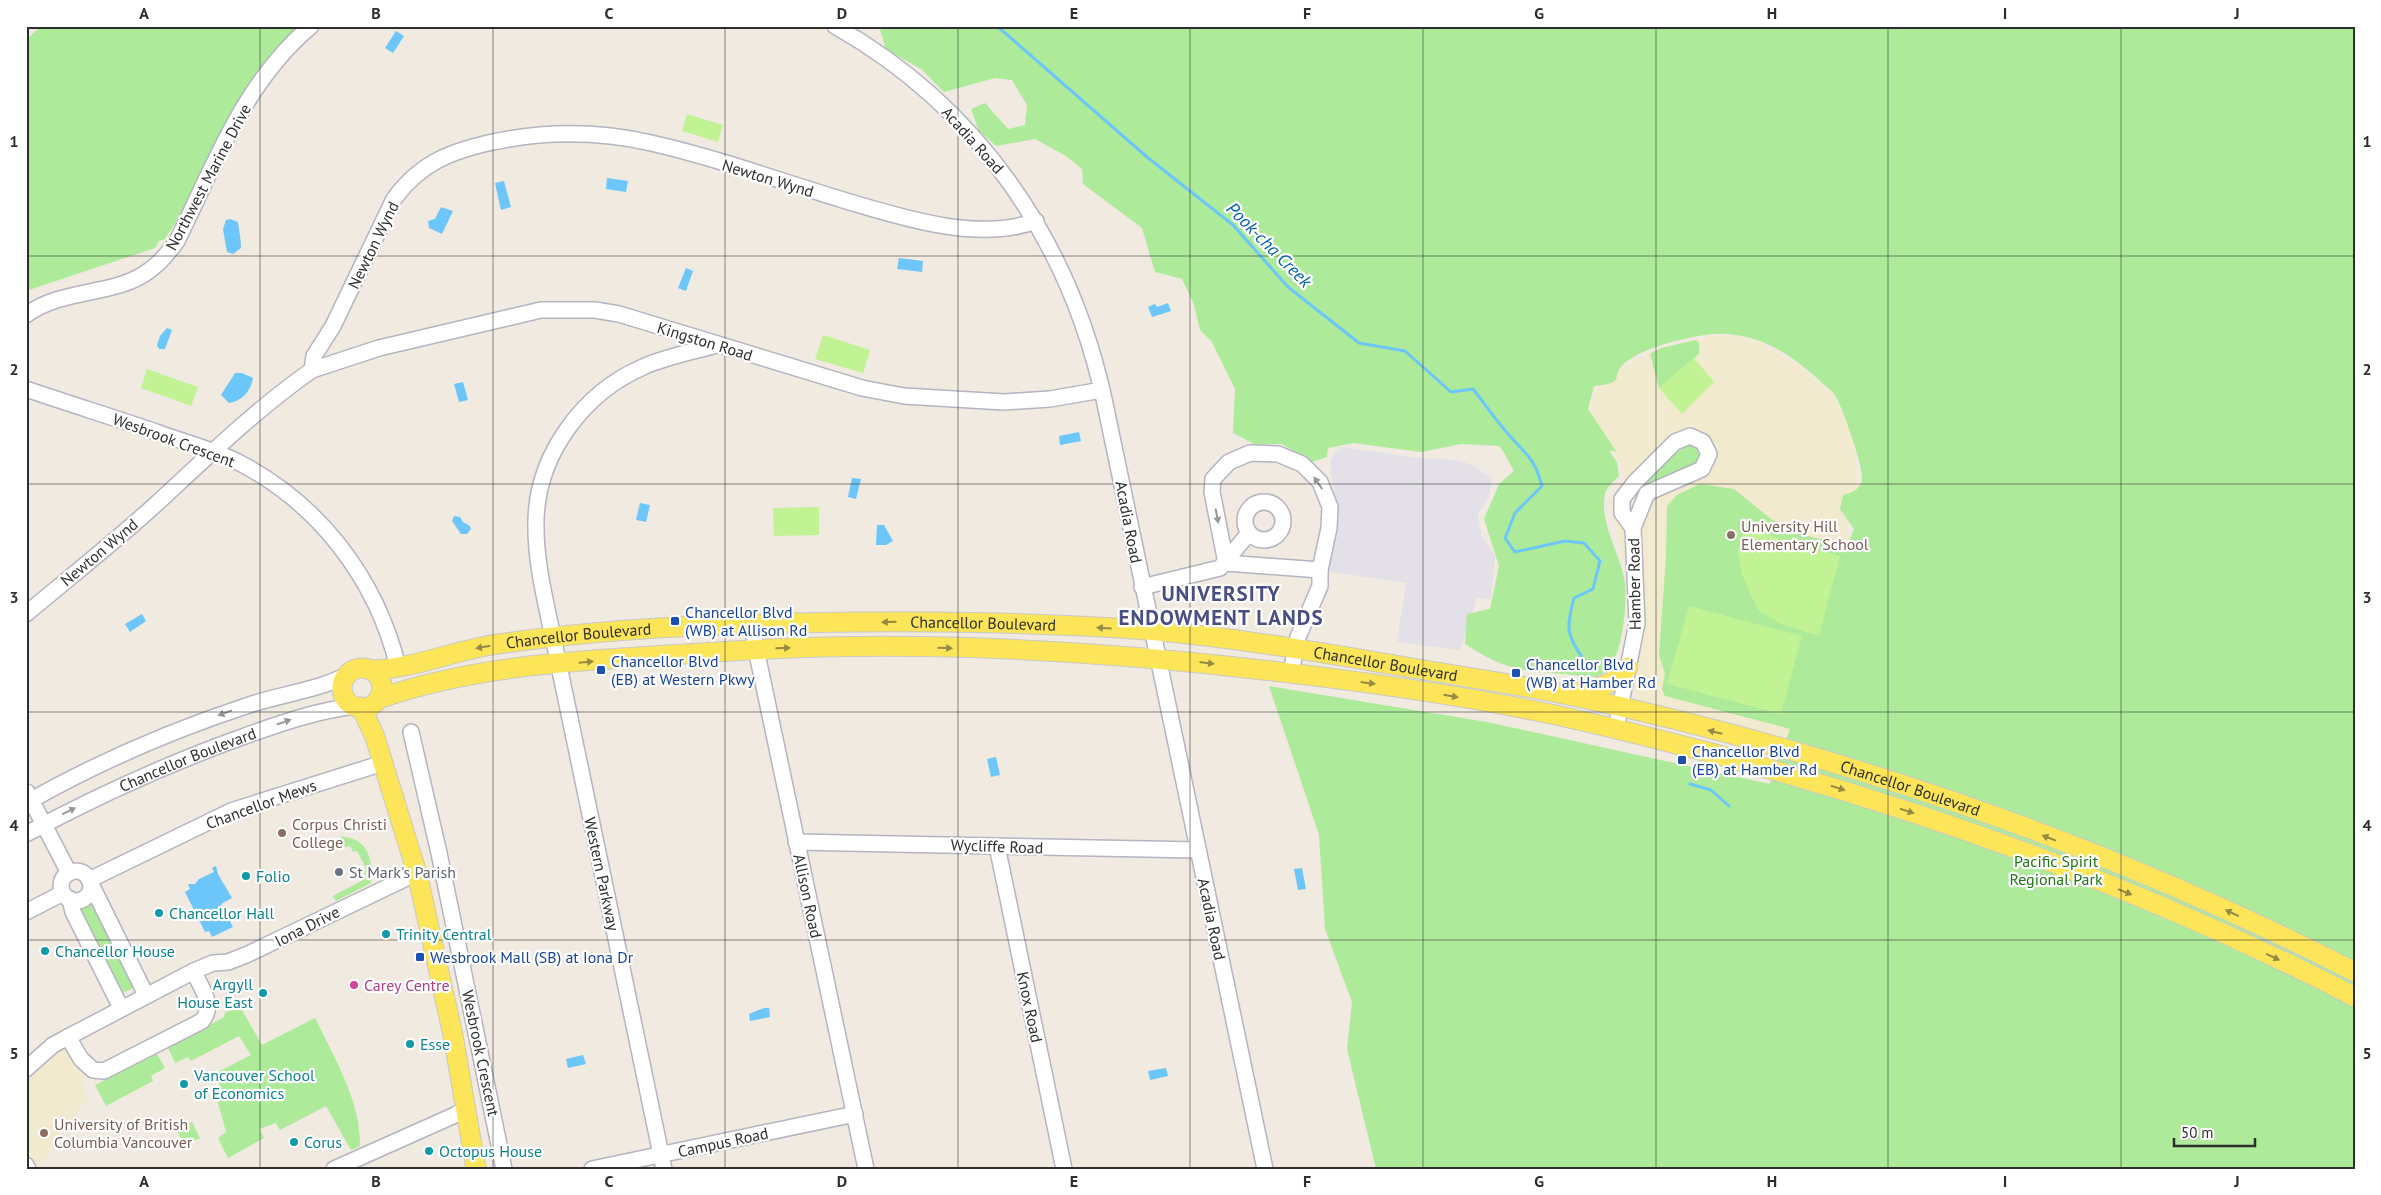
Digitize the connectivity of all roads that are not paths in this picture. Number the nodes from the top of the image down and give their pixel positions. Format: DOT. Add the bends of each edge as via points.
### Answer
graph roads {
  1 [pos="311,26"];
  2 [pos="834,26"];
  3 [pos="1036,221"];
  4 [pos="26,315"];
  5 [pos="716,345"];
  6 [pos="312,370"];
  7 [pos="26,389"];
  8 [pos="1102,390"];
  9 [pos="214,452"];
  10 [pos="1635,482"];
  11 [pos="1647,493"];
  12 [pos="1633,528"];
  13 [pos="1249,533"];
  14 [pos="1226,563"];
  15 [pos="1320,570"];
  16 [pos="1142,587"];
  17 [pos="26,614"];
  18 [pos="752,624"];
  19 [pos="1152,631"];
  20 [pos="552,637"];
  21 [pos="1258,644"];
  22 [pos="756,649"];
  23 [pos="1296,649"];
  24 [pos="1158,658"];
  25 [pos="558,665"];
  26 [pos="398,667"];
  27 [pos="1628,667"];
  28 [pos="371,670"];
  29 [pos="1291,673"];
  30 [pos="347,675"];
  31 [pos="1569,695"];
  32 [pos="366,704"];
  33 [pos="1620,707"];
  34 [pos="1616,728"];
  35 [pos="411,732"];
  36 [pos="383,763"];
  37 [pos="28,798"];
  38 [pos="44,824"];
  39 [pos="26,834"];
  40 [pos="796,842"];
  41 [pos="997,846"];
  42 [pos="1198,850"];
  43 [pos="69,873"];
  44 [pos="417,873"];
  45 [pos="90,882"];
  46 [pos="66,896"];
  47 [pos="26,912"];
  48 [pos="194,971"];
  49 [pos="2355,972"];
  50 [pos="146,995"];
  51 [pos="2355,997"];
  52 [pos="121,1008"];
  53 [pos="68,1036"];
  54 [pos="26,1068"];
  55 [pos="466,1108"];
  56 [pos="854,1114"];
  57 [pos="663,1162"];
  58 [pos="26,1165"];
  59 [pos="28,1169"];
  60 [pos="334,1169"];
  61 [pos="476,1169"];
  62 [pos="504,1169"];
  63 [pos="592,1169"];
  64 [pos="866,1169"];
  65 [pos="1064,1169"];
  66 [pos="1264,1169"];
  1 -- 4 [label="street, Northwest Marine Drive" via="253,92 165,257 136,278 53,300"];
  2 -- 3 [label="street, Acadia Road" via="905,72 954,116 1001,170"];
  3 -- 6 [label="street, Newton Wynd" via="1021,227 966,228 908,219 666,147 604,135 556,134 505,140 452,152 403,187 387,211 333,326 314,356"];
  3 -- 8 [label="street, Acadia Road" via="1080,311"];
  5 -- 6 [label="street, Kingston Road" via="619,314 557,309 522,314 380,348"];
  5 -- 8 [label="street, Kingston Road" via="862,388 904,396 1004,402 1050,399"];
  5 -- 20 [label="street, Western Parkway" via="643,366 614,383 588,404 556,446 539,493 536,521 538,562"];
  6 -- 9 [label="street, Newton Wynd"];
  7 -- 9 [label="street, Wesbrook Crescent"];
  8 -- 16 [label="street, Acadia Road"];
  9 -- 17 [label="street, Newton Wynd"];
  9 -- 26 [label="street, Wesbrook Crescent" via="236,461 279,488 334,538 359,571 376,602"];
  10 -- 11 [label="street"];
  10 -- 11 [label="street, Hamber Road" via="1675,442 1690,436 1703,442 1709,454 1702,469"];
  10 -- 12 [label="street, Hamber Road" via="1622,499 1622,513"];
  11 -- 12 [label="street, Hamber Road"];
  12 -- 27 [label="street, Hamber Road" via="1637,624"];
  13 -- 14 [label="street"];
  14 -- 15 [label="street"];
  15 -- 14 [label="street, one-way" via="1330,528 1330,507 1320,482 1302,464 1278,454 1250,453 1229,462 1214,479 1212,492"];
  14 -- 16 [label="street" via="1220,568"];
  15 -- 23 [label="street" via="1320,586"];
  16 -- 19 [label="street, Acadia Road"];
  19 -- 18 [label="main road, Chancellor Boulevard, one-way" via="964,622"];
  18 -- 20 [label="main road, Chancellor Boulevard"];
  18 -- 22 [label="street, Allison Road"];
  19 -- 21 [label="main road, Chancellor Boulevard"];
  19 -- 24 [label="street, Acadia Road"];
  20 -- 25 [label="street, Western Parkway"];
  20 -- 26 [label="main road, Chancellor Boulevard, one-way" via="454,652"];
  21 -- 23 [label="main road, Chancellor Boulevard"];
  21 -- 24 [label="main road" via="1175,646"];
  22 -- 24 [label="main road, Chancellor Boulevard, one-way" via="892,646"];
  25 -- 22 [label="main road, Chancellor Boulevard, one-way"];
  22 -- 40 [label="street, Allison Road"];
  23 -- 29 [label="street"];
  23 -- 31 [label="main road, Chancellor Boulevard"];
  24 -- 29 [label="main road, Chancellor Boulevard, one-way"];
  24 -- 42 [label="street, Acadia Road"];
  25 -- 32 [label="main road, Chancellor Boulevard" via="463,677 421,686"];
  25 -- 57 [label="street, Western Parkway"];
  26 -- 28 [label="main road, Chancellor Boulevard"];
  27 -- 31 [label="main road" via="1610,684"];
  27 -- 33 [label="street, Hamber Road"];
  28 -- 30 [label="main road" via="357,668"];
  28 -- 32 [label="main road" via="380,680 381,693"];
  29 -- 34 [label="main road, Chancellor Boulevard, one-way" via="1403,688"];
  30 -- 32 [label="main road" via="343,692 349,703"];
  30 -- 37 [label="street, Chancellor Boulevard, one-way" via="329,684 250,704 192,726"];
  31 -- 33 [label="main road, Chancellor Boulevard"];
  32 -- 36 [label="main road"];
  38 -- 32 [label="street, Chancellor Boulevard, one-way" via="133,779 204,750 306,715"];
  33 -- 34 [label="street, Hamber Road"];
  49 -- 33 [label="main road, Chancellor Boulevard, one-way" via="2227,910 2021,826 1864,773"];
  34 -- 51 [label="main road, Chancellor Boulevard, one-way" via="1815,781 2008,845 2203,925"];
  35 -- 62 [label="street, Wesbrook Crescent"];
  36 -- 44 [label="main road"];
  36 -- 45 [label="street, Chancellor Mews" via="232,811"];
  37 -- 38 [label="street"];
  38 -- 39 [label="street, Chancellor Boulevard"];
  38 -- 43 [label="street"];
  40 -- 41 [label="street, Wycliffe Road"];
  40 -- 56 [label="street, Allison Road"];
  41 -- 42 [label="street, Wycliffe Road"];
  41 -- 65 [label="street, Knox Road"];
  42 -- 66 [label="street, Acadia Road"];
  43 -- 45 [label="street" via="78,871"];
  43 -- 46 [label="street" via="62,879"];
  44 -- 48 [label="street, Iona Drive" via="246,956"];
  44 -- 55 [label="main road"];
  45 -- 46 [label="street" via="86,896 78,900"];
  45 -- 50 [label="street"];
  46 -- 47 [label="street"];
  46 -- 52 [label="street"];
  48 -- 50 [label="street, Iona Drive"];
  48 -- 53 [label="street" via="208,1010 202,1021 190,1028 104,1071 93,1070 86,1065"];
  50 -- 52 [label="street, Iona Drive"];
  52 -- 53 [label="street, Iona Drive"];
  53 -- 54 [label="street, Iona Drive"];
  55 -- 60 [label="street"];
  55 -- 61 [label="main road"];
  56 -- 57 [label="street, Campus Road"];
  56 -- 64 [label="street, Allison Road"];
  57 -- 63 [label="street, Campus Road"];
  58 -- 59 [label="street"];
}
